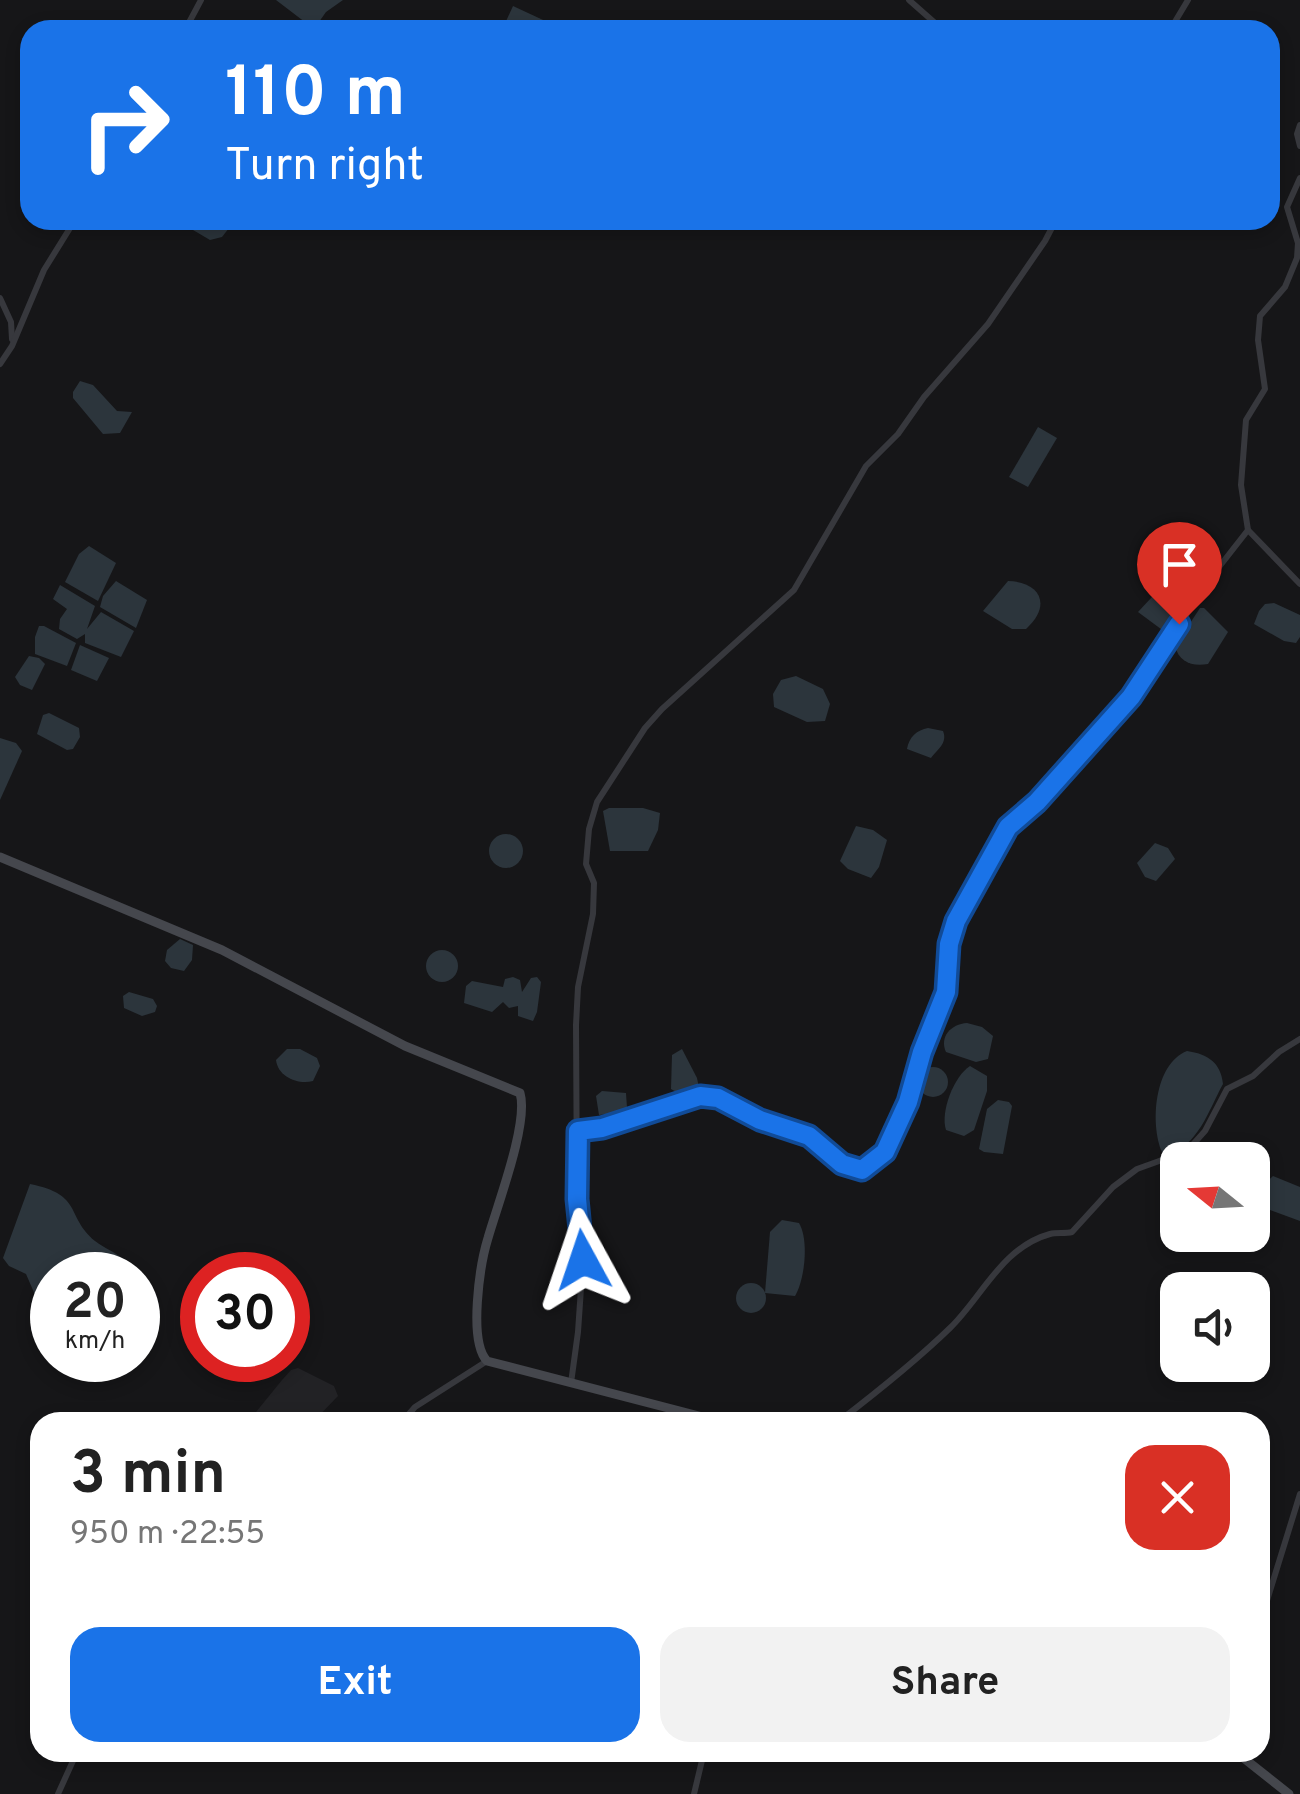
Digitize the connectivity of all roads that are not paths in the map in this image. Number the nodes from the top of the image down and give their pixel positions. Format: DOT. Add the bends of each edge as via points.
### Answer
graph roads {
  1 [pos="909,0"];
  2 [pos="932,20"];
  3 [pos="1300,125"];
  4 [pos="1300,146"];
  5 [pos="1300,178"];
  6 [pos="68,230"];
  7 [pos="1051,230"];
  8 [pos="0,298"];
  9 [pos="12,346"];
  10 [pos="0,364"];
  11 [pos="1248,530"];
  12 [pos="1300,584"];
  13 [pos="0,857"];
  14 [pos="1300,1039"];
  15 [pos="578,1131"];
  16 [pos="486,1360"];
  17 [pos="570,1382"];
  18 [pos="410,1412"];
  19 [pos="684,1412"];
  20 [pos="850,1412"];
  21 [pos="1300,1494"];
  22 [pos="1270,1591"];
  23 [pos="72,1762"];
  24 [pos="702,1762"];
  25 [pos="1249,1762"];
  26 [pos="58,1794"];
  27 [pos="694,1794"];
  28 [pos="1289,1794"];
  1 -- 2 [label="street"];
  3 -- 4 [label="street"];
  5 -- 11 [label="street" via="1287,207 1297,258 1260,316 1265,389 1246,420 1241,485"];
  6 -- 9 [label="street"];
  7 -- 15 [label="street" via="988,324 866,466 794,590 672,699 596,802 586,864 594,883 593,914 578,988"];
  8 -- 9 [label="street" via="12,322"];
  9 -- 10 [label="street"];
  11 -- 12 [label="street"];
  11 -- 15 [label="street" via="1131,697 1008,827 956,921 946,992 908,1102 873,1164 862,1170 842,1164 809,1136 718,1098 689,1098"];
  13 -- 16 [label="street" via="222,950 405,1046 520,1093 514,1146 487,1239 475,1332"];
  14 -- 20 [label="street" via="1227,1089 1187,1151 1136,1169 1072,1232 1050,1234 1011,1258 950,1328"];
  15 -- 17 [label="street" via="583,1260"];
  16 -- 17 [label="street"];
  16 -- 18 [label="street"];
  17 -- 19 [label="street"];
  21 -- 22 [label="street"];
  23 -- 26 [label="street"];
  24 -- 27 [label="street"];
  25 -- 28 [label="street"];
}
